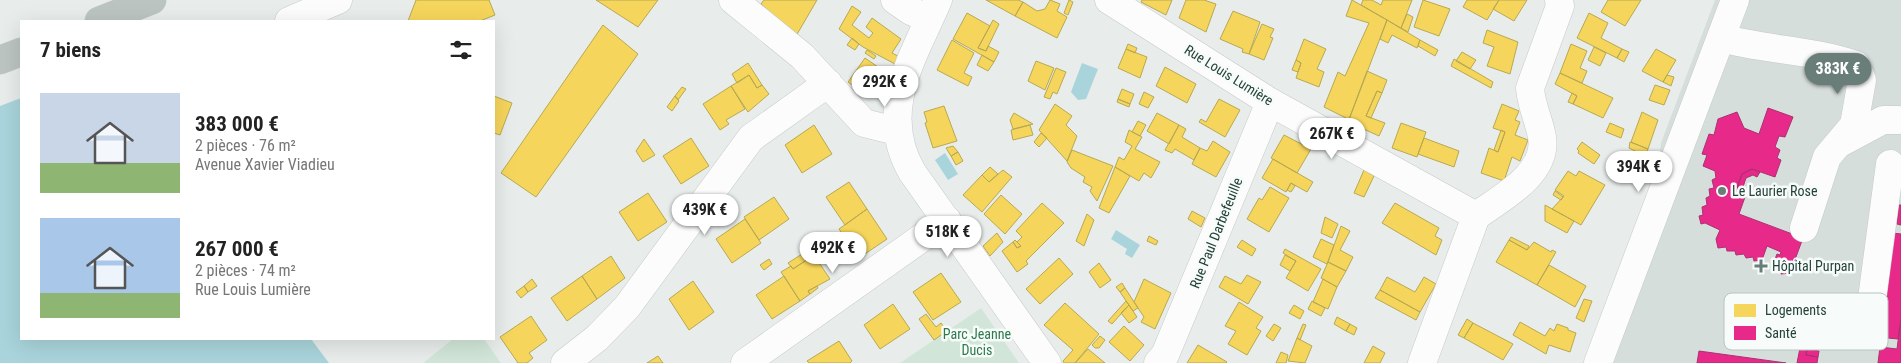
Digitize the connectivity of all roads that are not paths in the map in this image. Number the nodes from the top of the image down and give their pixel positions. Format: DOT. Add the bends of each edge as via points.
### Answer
graph roads {
  1 [pos="152,0"];
  2 [pos="338,0"];
  3 [pos="733,0"];
  4 [pos="895,0"];
  5 [pos="1109,0"];
  6 [pos="1559,0"];
  7 [pos="1735,0"];
  8 [pos="934,10"];
  9 [pos="101,20"];
  10 [pos="291,20"];
  11 [pos="1721,38"];
  12 [pos="20,52"];
  13 [pos="0,60"];
  14 [pos="828,83"];
  15 [pos="1270,102"];
  16 [pos="1898,120"];
  17 [pos="896,131"];
  18 [pos="1840,143"];
  19 [pos="1890,164"];
  20 [pos="1476,216"];
  21 [pos="947,220"];
  22 [pos="1804,228"];
  23 [pos="1873,293"];
  24 [pos="564,363"];
  25 [pos="745,363"];
  26 [pos="1047,363"];
  27 [pos="1158,363"];
  28 [pos="1422,363"];
  29 [pos="1598,363"];
  1 -- 9 [label="highway"];
  2 -- 10 [label="street"];
  3 -- 14 [label="street" via="802,56"];
  4 -- 8 [label="street" via="911,11"];
  5 -- 15 [label="street, Rue Louis Lumière"];
  6 -- 20 [label="street" via="1560,6 1530,88 1542,138 1541,150 1530,177"];
  7 -- 11 [label="street"];
  8 -- 17 [label="street" via="897,102"];
  11 -- 18 [label="street" via="1834,58 1856,65 1862,80 1854,125"];
  11 -- 29 [label="street"];
  12 -- 13 [label="highway"];
  14 -- 17 [label="street" via="864,123"];
  14 -- 24 [label="street" via="751,138 627,307 597,338"];
  15 -- 20 [label="street, Rue Louis Lumière"];
  15 -- 27 [label="street, Rue Paul Darbefeuille" via="1165,356"];
  16 -- 18 [label="street" via="1883,120"];
  17 -- 21 [label="street" via="902,154"];
  18 -- 22 [label="street" via="1827,157"];
  19 -- 23 [label="street"];
  20 -- 28 [label="street"];
  21 -- 25 [label="street"];
  21 -- 26 [label="street"];
}
